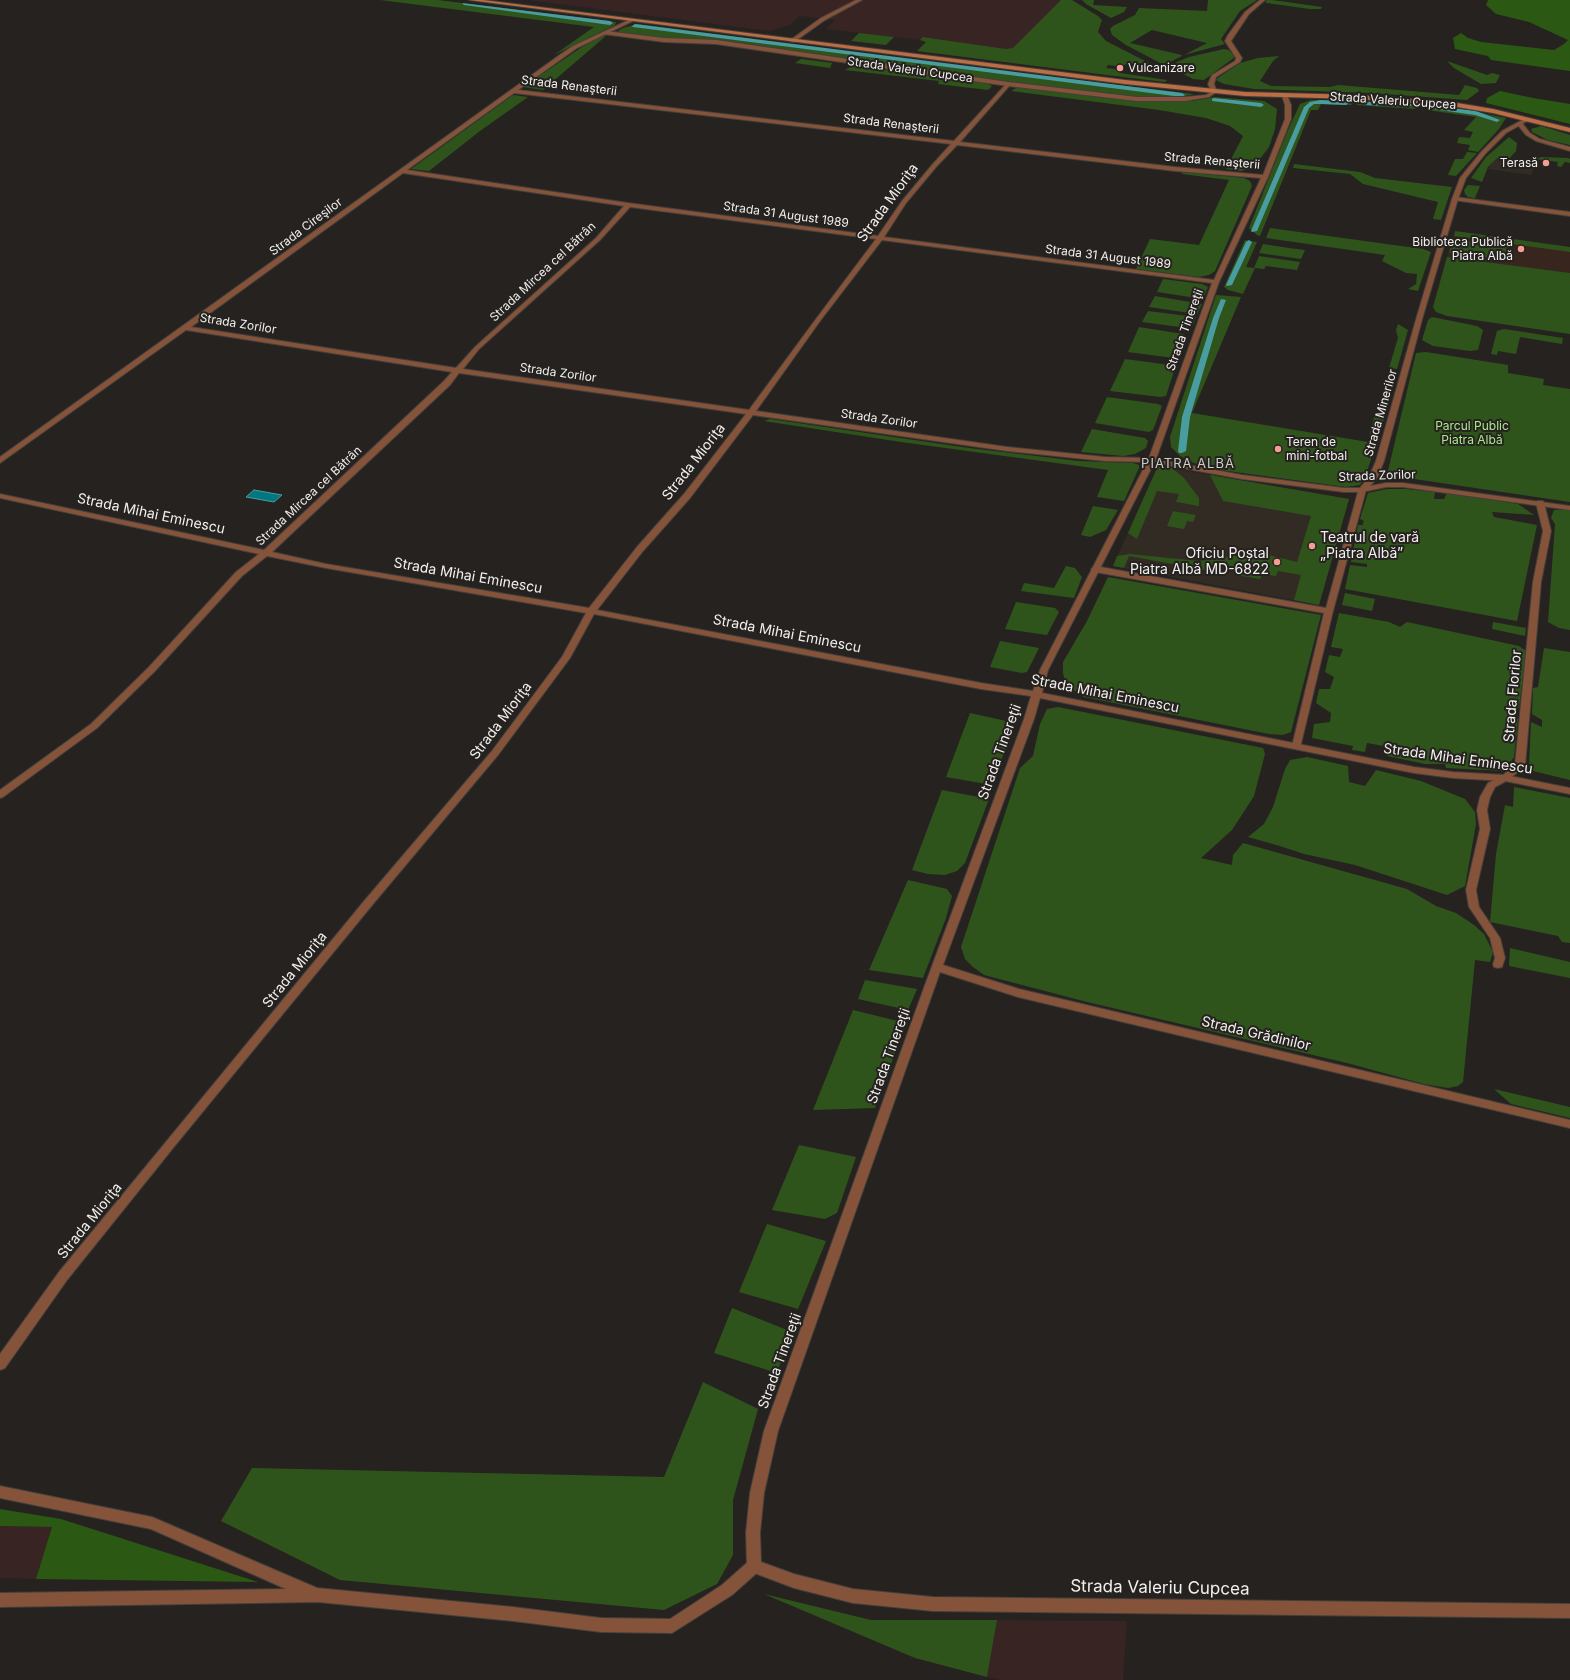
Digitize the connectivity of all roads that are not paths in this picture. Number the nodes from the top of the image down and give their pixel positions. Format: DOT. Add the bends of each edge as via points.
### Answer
graph roads {
  1 [pos="471,0"];
  2 [pos="860,0"];
  3 [pos="1263,0"];
  4 [pos="631,20"];
  5 [pos="605,33"];
  6 [pos="792,41"];
  7 [pos="1008,84"];
  8 [pos="513,91"];
  9 [pos="1214,92"];
  10 [pos="1285,96"];
  11 [pos="1528,119"];
  12 [pos="1520,124"];
  13 [pos="1570,130"];
  14 [pos="956,143"];
  15 [pos="1570,149"];
  16 [pos="402,171"];
  17 [pos="1265,177"];
  18 [pos="1455,199"];
  19 [pos="628,205"];
  20 [pos="1570,214"];
  21 [pos="880,238"];
  22 [pos="1216,282"];
  23 [pos="186,328"];
  24 [pos="459,371"];
  25 [pos="751,413"];
  26 [pos="1152,460"];
  27 [pos="0,461"];
  28 [pos="1362,490"];
  29 [pos="0,496"];
  30 [pos="1540,503"];
  31 [pos="1570,508"];
  32 [pos="266,553"];
  33 [pos="1094,569"];
  34 [pos="591,611"];
  35 [pos="1329,611"];
  36 [pos="1035,694"];
  37 [pos="1297,746"];
  38 [pos="1505,778"];
  39 [pos="1570,791"];
  40 [pos="0,795"];
  41 [pos="1498,964"];
  42 [pos="937,967"];
  43 [pos="1570,1124"];
  44 [pos="0,1364"];
  45 [pos="0,1492"];
  46 [pos="754,1566"];
  47 [pos="318,1595"];
  48 [pos="0,1600"];
  49 [pos="1570,1611"];
  1 -- 4 [label="main road, Strada Valeriu Cupcea"];
  2 -- 6 [label="street" via="823,19"];
  3 -- 9 [label="street" via="1247,13 1231,35 1228,41 1239,58 1237,62 1214,76 1211,84"];
  4 -- 5 [label="street, Strada Cireşilor"];
  4 -- 6 [label="main road, Strada Valeriu Cupcea"];
  5 -- 7 [label="street, Strada Valeriu Cupcea" via="664,40 716,42"];
  5 -- 8 [label="street, Strada Cireşilor" via="575,47"];
  6 -- 9 [label="main road, Strada Valeriu Cupcea"];
  7 -- 9 [label="street, Strada Valeriu Cupcea" via="1152,100 1196,98"];
  7 -- 14 [label="street, Strada Mioriţa"];
  8 -- 14 [label="street, Strada Renaşterii"];
  8 -- 16 [label="street, Strada Cireşilor"];
  9 -- 10 [label="main road, Strada Valeriu Cupcea"];
  10 -- 11 [label="main road, Strada Valeriu Cupcea" via="1358,97 1425,102"];
  10 -- 17 [label="street, Strada Tinereţii" via="1288,119"];
  11 -- 12 [label="street, Strada Minerilor"];
  11 -- 13 [label="main road, Strada Valeriu Cupcea"];
  12 -- 15 [label="street" via="1528,134 1538,140"];
  12 -- 18 [label="street, Strada Minerilor" via="1504,132 1484,152 1463,178"];
  14 -- 17 [label="street, Strada Renaşterii"];
  14 -- 21 [label="street, Strada Mioriţa" via="909,196"];
  16 -- 19 [label="street, Strada 31 August 1989"];
  16 -- 23 [label="street, Strada Cireşilor"];
  17 -- 22 [label="street, Strada Tinereţii"];
  18 -- 20 [label="street"];
  18 -- 28 [label="street, Strada Minerilor" via="1380,461 1373,478"];
  19 -- 21 [label="street, Strada 31 August 1989"];
  19 -- 24 [label="street, Strada Mircea cel Bătrân" via="598,239 478,348"];
  21 -- 22 [label="street, Strada 31 August 1989"];
  21 -- 25 [label="street, Strada Mioriţa"];
  22 -- 26 [label="street, Strada Tinereţii"];
  23 -- 24 [label="street, Strada Zorilor"];
  23 -- 27 [label="street, Strada Cireşilor"];
  24 -- 25 [label="street, Strada Zorilor"];
  24 -- 32 [label="street, Strada Mircea cel Bătrân"];
  25 -- 26 [label="street, Strada Zorilor" via="1007,449 1105,459"];
  25 -- 34 [label="street, Strada Mioriţa" via="687,496 640,549"];
  26 -- 28 [label="street, Strada Zorilor" via="1256,479"];
  26 -- 33 [label="street, Strada Tinereţii"];
  28 -- 30 [label="street, Strada Zorilor" via="1386,485 1404,485"];
  28 -- 35 [label="street, Strada Minerilor"];
  29 -- 32 [label="street, Strada Mihai Eminescu"];
  30 -- 31 [label="street, Strada Zorilor"];
  30 -- 38 [label="street, Strada Florilor" via="1547,531 1537,582 1520,766"];
  32 -- 34 [label="street, Strada Mihai Eminescu" via="326,566"];
  32 -- 40 [label="street, Strada Mircea cel Bătrân" via="239,574 152,669 94,726"];
  33 -- 35 [label="street"];
  33 -- 36 [label="street, Strada Tinereţii" via="1044,670"];
  34 -- 36 [label="street, Strada Mihai Eminescu" via="981,686"];
  34 -- 44 [label="street, Strada Mioriţa" via="566,658 495,753 159,1157 63,1276"];
  35 -- 37 [label="street, Strada Minerilor"];
  36 -- 37 [label="street, Strada Mihai Eminescu"];
  36 -- 42 [label="street, Strada Tinereţii" via="1029,719"];
  37 -- 38 [label="street, Strada Mihai Eminescu" via="1414,770"];
  38 -- 39 [label="street, Strada Mihai Eminescu"];
  38 -- 41 [label="street, Strada Florilor" via="1491,785 1485,797 1482,810 1485,829 1471,890 1474,907 1495,938 1500,958"];
  42 -- 43 [label="street, Strada Grădinilor" via="1018,993"];
  42 -- 46 [label="street, Strada Tinereţii" via="771,1431 757,1493 753,1533"];
  45 -- 47 [label="street" via="152,1523"];
  46 -- 47 [label="street" via="727,1590 672,1626 601,1625"];
  46 -- 49 [label="street, Strada Valeriu Cupcea" via="794,1581 853,1596 933,1604"];
  47 -- 48 [label="street"];
}
